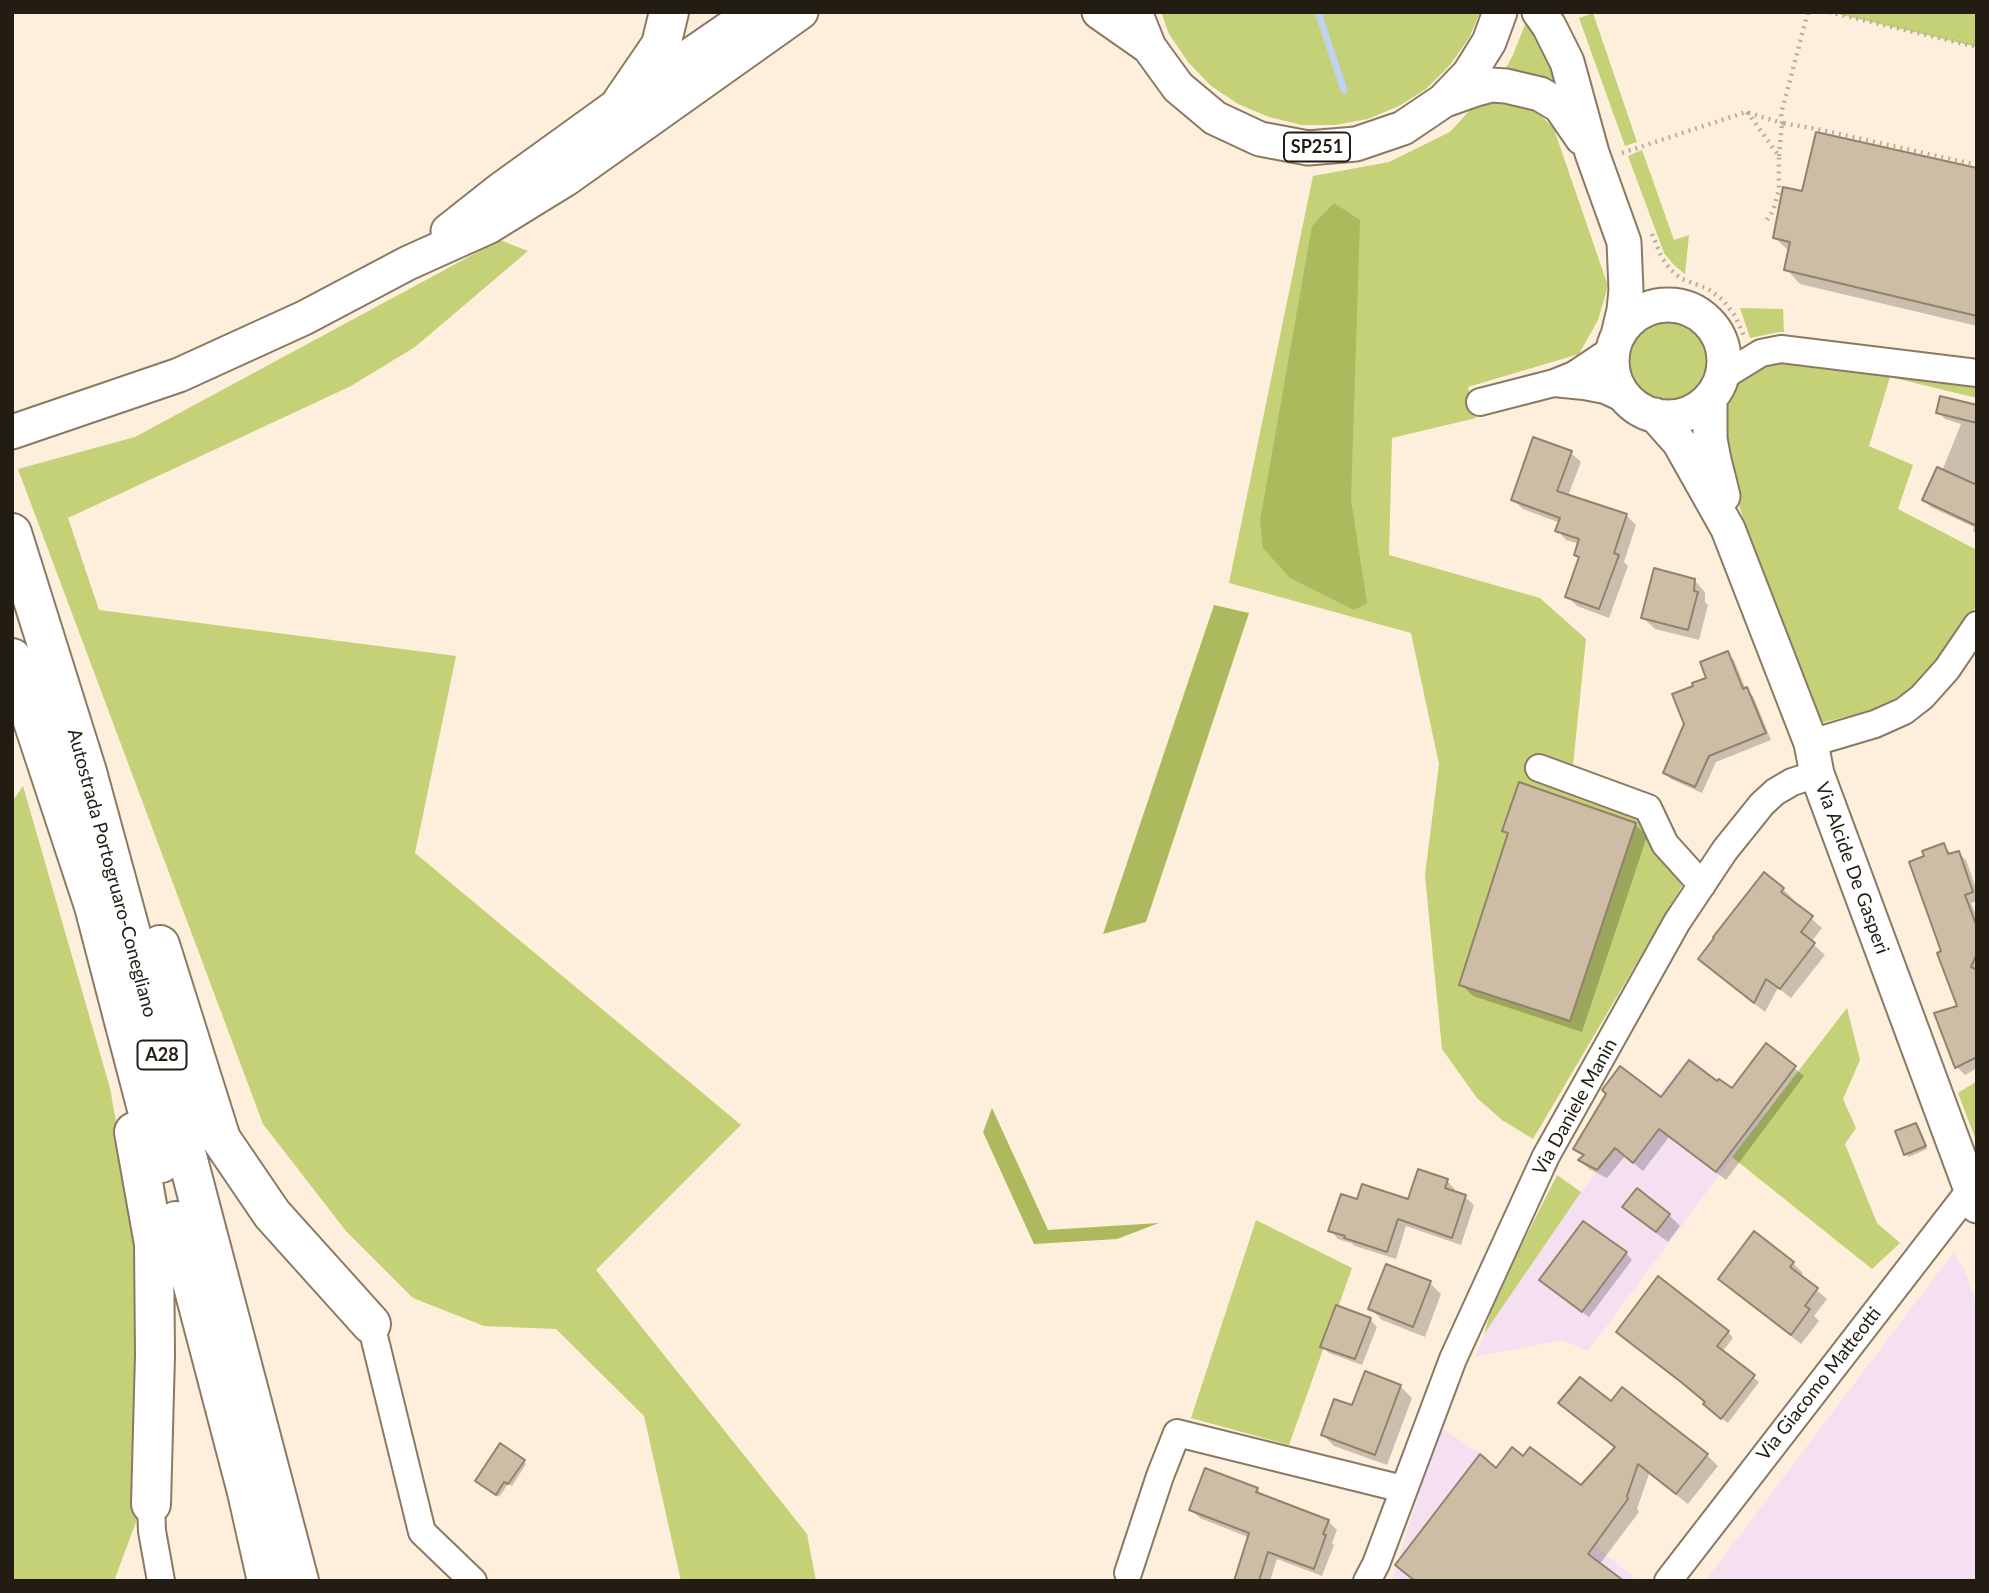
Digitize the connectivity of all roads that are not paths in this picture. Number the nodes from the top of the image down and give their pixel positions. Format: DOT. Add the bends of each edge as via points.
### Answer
graph roads {
  1 [pos="668,12"];
  2 [pos="753,12"];
  3 [pos="801,12"];
  4 [pos="1099,12"];
  5 [pos="1135,12"];
  6 [pos="1500,12"];
  7 [pos="1539,12"];
  8 [pos="1149,47"];
  9 [pos="1443,101"];
  10 [pos="622,103"];
  11 [pos="1610,149"];
  12 [pos="1636,233"];
  13 [pos="408,263"];
  14 [pos="1674,305"];
  15 [pos="1615,342"];
  16 [pos="1977,373"];
  17 [pos="1554,383"];
  18 [pos="1716,388"];
  19 [pos="1480,402"];
  20 [pos="1642,408"];
  21 [pos="12,432"];
  22 [pos="1728,529"];
  23 [pos="12,533"];
  24 [pos="1977,625"];
  25 [pos="12,658"];
  26 [pos="1814,758"];
  27 [pos="1539,768"];
  28 [pos="86,772"];
  29 [pos="1702,885"];
  30 [pos="94,906"];
  31 [pos="1974,1197"];
  32 [pos="371,1324"];
  33 [pos="1403,1489"];
  34 [pos="151,1504"];
  35 [pos="1128,1573"];
  36 [pos="161,1581"];
  37 [pos="267,1581"];
  38 [pos="299,1581"];
  39 [pos="473,1581"];
  40 [pos="1367,1581"];
  41 [pos="1668,1581"];
  1 -- 10 [label="highway" via="661,46"];
  2 -- 10 [label="main road"];
  3 -- 13 [label="main road" via="566,179 488,227"];
  4 -- 8 [label="main road"];
  5 -- 8 [label="main road, SP251"];
  6 -- 9 [label="main road, SP251" via="1489,42 1469,74"];
  7 -- 11 [label="main road, SP251"];
  8 -- 9 [label="main road, SP251" via="1178,87 1215,118 1260,139 1308,148 1356,144 1403,128"];
  9 -- 11 [label="main road, SP251" via="1491,85 1540,94"];
  10 -- 13 [label="main road"];
  11 -- 12 [label="main road, SP251"];
  12 -- 14 [label="main road" via="1648,276"];
  12 -- 15 [label="main road"];
  13 -- 21 [label="main road" via="304,318 179,374"];
  14 -- 15 [label="main road" via="1647,308 1635,315"];
  14 -- 18 [label="main road" via="1695,311 1718,334 1724,355"];
  15 -- 17 [label="street" via="1574,375"];
  15 -- 20 [label="main road" via="1614,377 1620,390"];
  16 -- 18 [label="street" via="1781,349 1761,353"];
  17 -- 19 [label="street"];
  17 -- 20 [label="street" via="1605,390"];
  18 -- 20 [label="main road" via="1691,412 1679,416"];
  18 -- 22 [label="main road, Via Alcide De Gasperi" via="1710,439"];
  20 -- 22 [label="main road, Via Alcide De Gasperi" via="1679,442"];
  22 -- 26 [label="main road, Via Alcide De Gasperi"];
  23 -- 28 [label="highway, Autostrada Portogruaro-Conegliano / A28"];
  24 -- 26 [label="street, Via Daniele Manin" via="1922,697"];
  25 -- 30 [label="highway, Autostrada Portogruaro-Conegliano / A28"];
  26 -- 29 [label="street, Via Daniele Manin" via="1762,804"];
  26 -- 31 [label="main road, Via Alcide De Gasperi"];
  27 -- 29 [label="street" via="1648,808 1665,844"];
  28 -- 32 [label="highway" via="149,903 221,1139 272,1214"];
  28 -- 38 [label="highway, Autostrada Portogruaro-Conegliano / A28"];
  29 -- 33 [label="street, Via Daniele Manin" via="1546,1156 1453,1359"];
  30 -- 34 [label="highway" via="107,1013 154,1244"];
  30 -- 37 [label="highway, Autostrada Portogruaro-Conegliano / A28"];
  31 -- 41 [label="street, Via Giacomo Matteotti"];
  32 -- 39 [label="street" via="422,1532"];
  33 -- 35 [label="street" via="1177,1433"];
  33 -- 40 [label="street, Via Daniele Manin"];
  34 -- 36 [label="street"];
}
